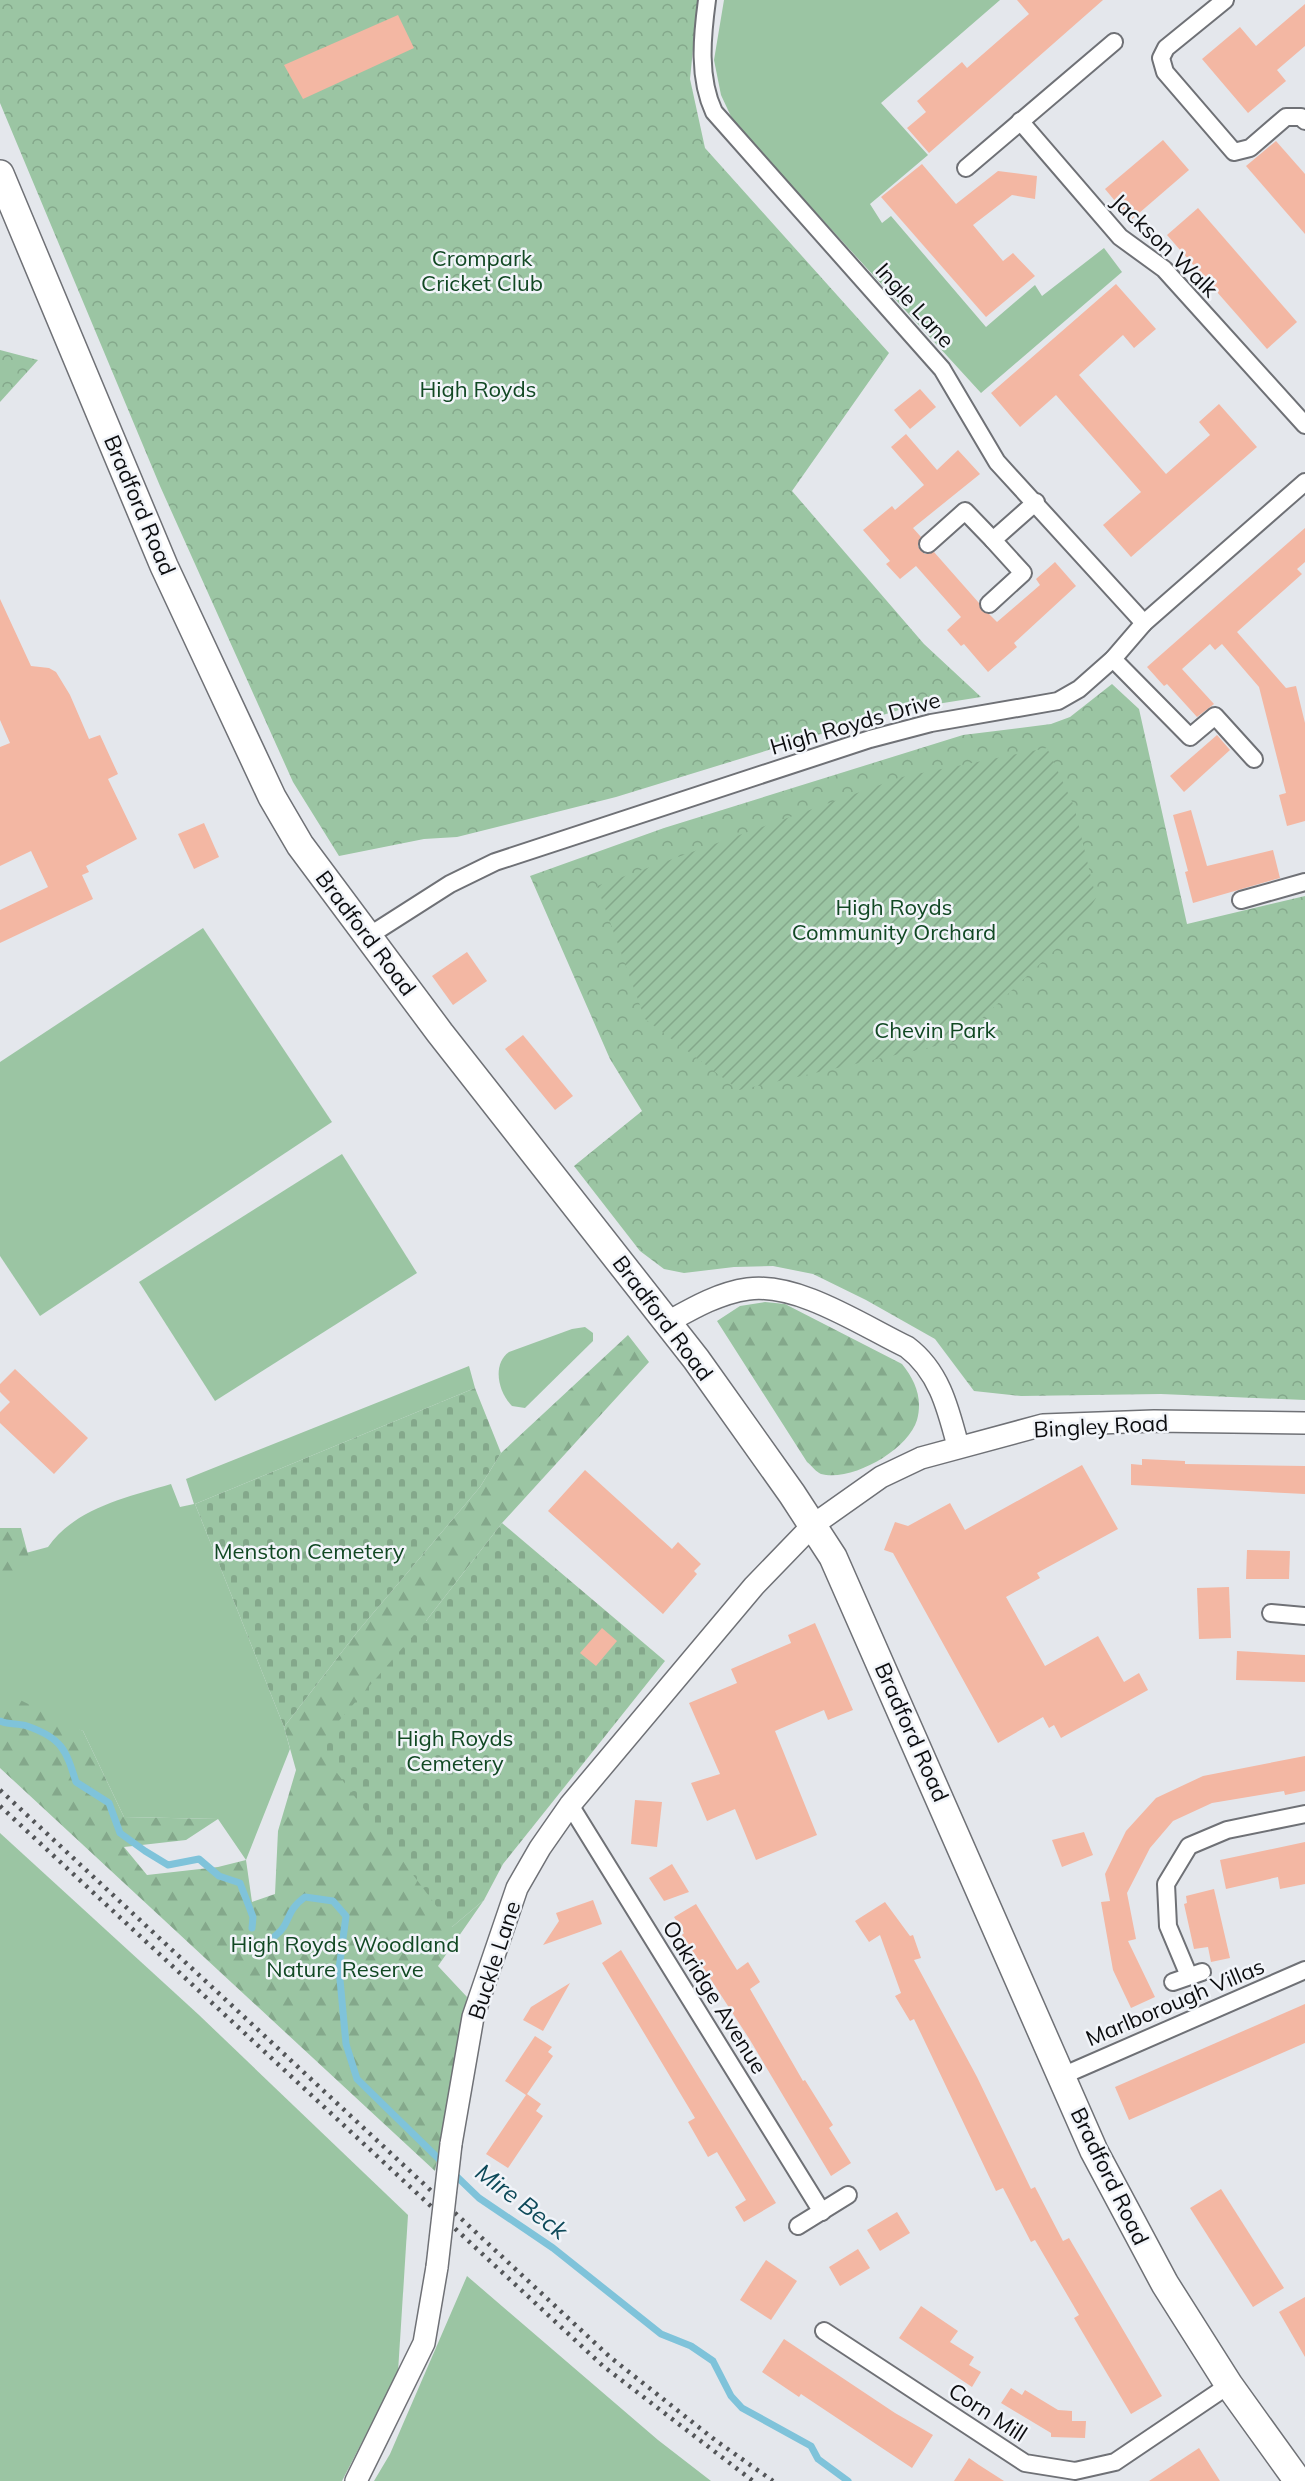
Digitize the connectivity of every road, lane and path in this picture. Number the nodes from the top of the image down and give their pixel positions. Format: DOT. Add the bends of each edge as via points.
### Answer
graph roads {
  1 [pos="707,0"];
  2 [pos="1225,0"];
  3 [pos="1114,42"];
  4 [pos="1020,121"];
  5 [pos="1305,122"];
  6 [pos="966,168"];
  7 [pos="0,174"];
  8 [pos="7,209"];
  9 [pos="1305,426"];
  10 [pos="1305,482"];
  11 [pos="1036,502"];
  12 [pos="993,540"];
  13 [pos="928,544"];
  14 [pos="989,604"];
  15 [pos="1144,623"];
  16 [pos="1113,659"];
  17 [pos="1254,759"];
  18 [pos="1305,882"];
  19 [pos="1241,900"];
  20 [pos="367,937"];
  21 [pos="668,1322"];
  22 [pos="1305,1423"];
  23 [pos="958,1446"];
  24 [pos="813,1525"];
  25 [pos="1271,1613"];
  26 [pos="1305,1616"];
  27 [pos="570,1805"];
  28 [pos="1305,1814"];
  29 [pos="1305,1970"];
  30 [pos="1173,1982"];
  31 [pos="1062,2076"];
  32 [pos="848,2195"];
  33 [pos="822,2212"];
  34 [pos="798,2226"];
  35 [pos="824,2331"];
  36 [pos="1229,2385"];
  37 [pos="356,2481"];
  38 [pos="1298,2481"];
  1 -- 11 [label="street, Ingle Lane" via="703,32 706,94 714,112 942,369 997,462"];
  2 -- 5 [label="street" via="1166,48 1161,58 1165,72 1234,153 1250,148 1286,117 1301,117"];
  3 -- 4 [label="street"];
  4 -- 6 [label="street"];
  4 -- 9 [label="street, Jackson Walk" via="1120,237 1164,269"];
  7 -- 8 [label="main road, Bradford Road"];
  8 -- 20 [label="main road, Bradford Road" via="164,566 272,797 300,845"];
  10 -- 15 [label="street, High Royds Drive"];
  11 -- 12 [label="street"];
  11 -- 15 [label="street, Ingle Lane"];
  12 -- 13 [label="street" via="964,511"];
  12 -- 14 [label="street" via="1023,573"];
  15 -- 16 [label="street, High Royds Drive"];
  16 -- 17 [label="street" via="1190,737 1215,716"];
  16 -- 20 [label="street, High Royds Drive" via="1079,689 1058,701 931,723 870,739 495,862 450,884"];
  18 -- 19 [label="street"];
  20 -- 21 [label="main road, Bradford Road"];
  21 -- 23 [label="street" via="707,1301 749,1289 801,1295 907,1347 922,1359 942,1394"];
  21 -- 24 [label="main road, Bradford Road"];
  22 -- 23 [label="street, Bingley Road" via="1072,1423 1043,1425"];
  23 -- 24 [label="street, Bingley Road" via="881,1476"];
  24 -- 27 [label="street, Buckle Lane" via="754,1586"];
  24 -- 31 [label="main road, Bradford Road" via="843,1575"];
  25 -- 26 [label="street"];
  27 -- 33 [label="street, Oakridge Avenue"];
  27 -- 37 [label="street, Buckle Lane, bridge" via="517,1888 473,2017 424,2343"];
  28 -- 30 [label="street" via="1227,1830 1189,1846 1166,1884 1168,1926 1196,1974"];
  29 -- 31 [label="street, Marlborough Villas"];
  31 -- 36 [label="main road, Bradford Road" via="1094,2151 1164,2284"];
  32 -- 33 [label="street"];
  33 -- 34 [label="street"];
  35 -- 36 [label="street, Corn Mill" via="1025,2463 1075,2471 1115,2462"];
  36 -- 38 [label="main road, Bradford Road"];
}
